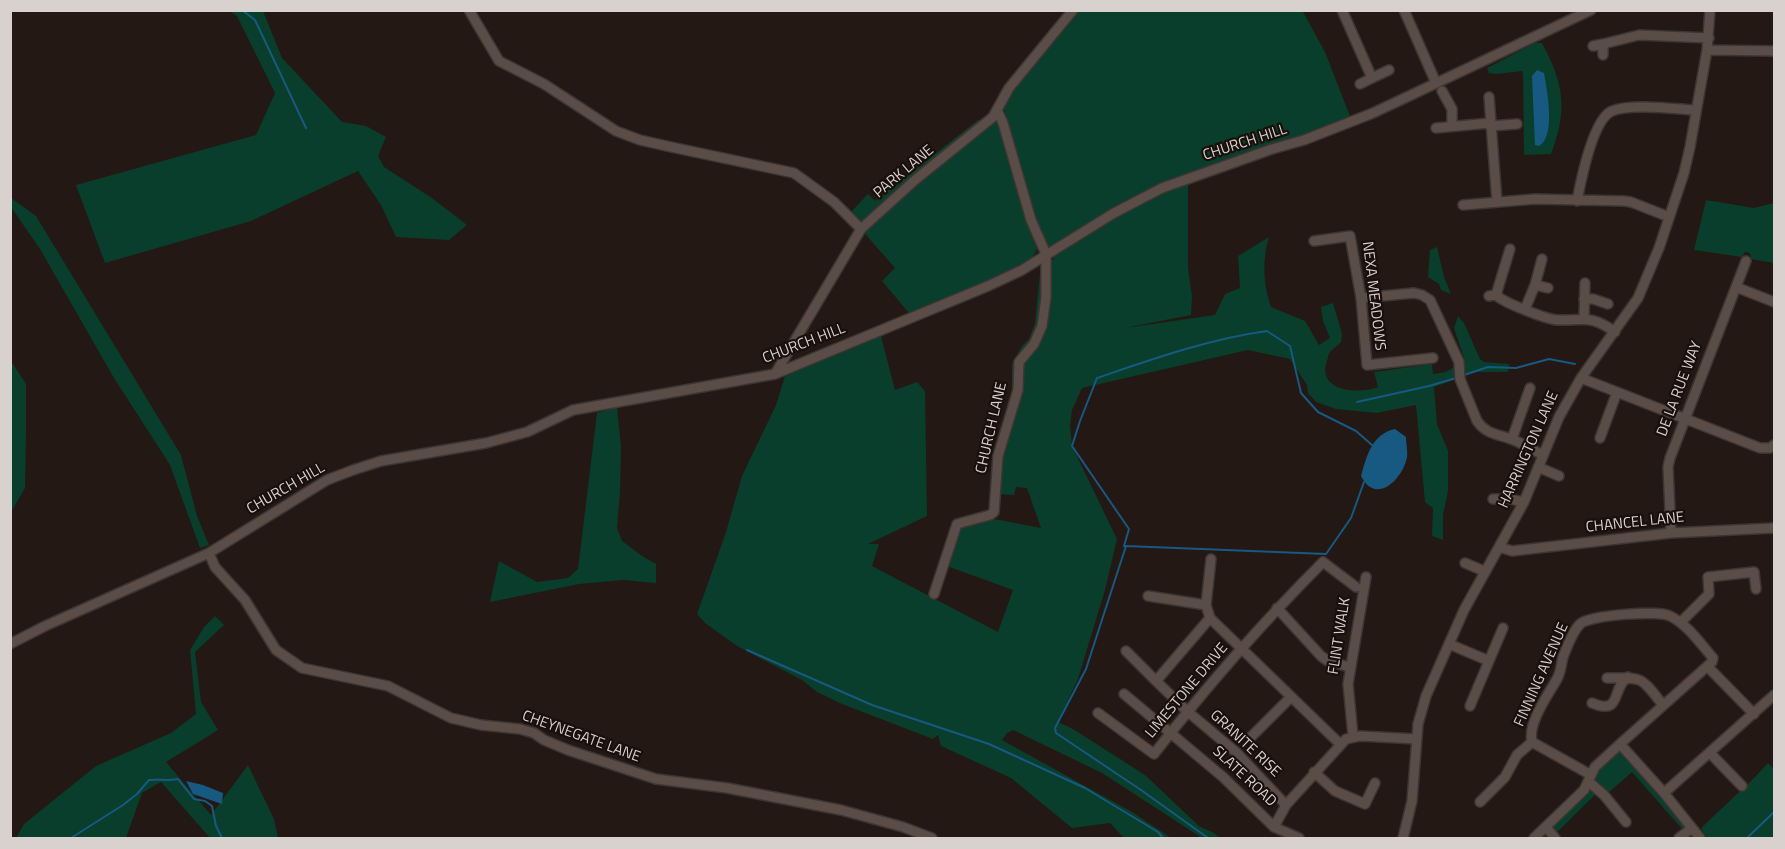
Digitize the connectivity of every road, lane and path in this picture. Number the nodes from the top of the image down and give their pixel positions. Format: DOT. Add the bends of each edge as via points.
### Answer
graph roads {
  1 [pos="469,10"];
  2 [pos="1073,10"];
  3 [pos="1342,10"];
  4 [pos="1404,10"];
  5 [pos="1590,10"];
  6 [pos="1710,10"];
  7 [pos="1709,38"];
  8 [pos="1707,50"];
  9 [pos="1774,51"];
  10 [pos="1603,56"];
  11 [pos="1389,70"];
  12 [pos="1372,78"];
  13 [pos="1360,84"];
  14 [pos="1439,87"];
  15 [pos="1489,97"];
  16 [pos="997,110"];
  17 [pos="1696,110"];
  18 [pos="1490,124"];
  19 [pos="1517,124"];
  20 [pos="1452,126"];
  21 [pos="1436,128"];
  22 [pos="1577,201"];
  23 [pos="1497,202"];
  24 [pos="1462,205"];
  25 [pos="1669,217"];
  26 [pos="861,229"];
  27 [pos="1314,241"];
  28 [pos="1510,249"];
  29 [pos="1046,254"];
  30 [pos="1542,259"];
  31 [pos="1746,261"];
  32 [pos="1585,283"];
  33 [pos="1535,285"];
  34 [pos="1736,287"];
  35 [pos="1548,288"];
  36 [pos="1361,298"];
  37 [pos="1584,299"];
  38 [pos="1774,302"];
  39 [pos="1608,304"];
  40 [pos="1525,309"];
  41 [pos="1584,318"];
  42 [pos="1615,332"];
  43 [pos="1433,358"];
  44 [pos="776,374"];
  45 [pos="1581,378"];
  46 [pos="1530,387"];
  47 [pos="1617,392"];
  48 [pos="1684,418"];
  49 [pos="1600,438"];
  50 [pos="1512,440"];
  51 [pos="1772,447"];
  52 [pos="1543,455"];
  53 [pos="1538,467"];
  54 [pos="1559,476"];
  55 [pos="1493,499"];
  56 [pos="1524,502"];
  57 [pos="1774,528"];
  58 [pos="1671,533"];
  59 [pos="1499,547"];
  60 [pos="209,553"];
  61 [pos="1211,559"];
  62 [pos="1323,562"];
  63 [pos="1465,563"];
  64 [pos="1484,571"];
  65 [pos="1366,577"];
  66 [pos="1356,587"];
  67 [pos="1756,589"];
  68 [pos="934,594"];
  69 [pos="1148,596"];
  70 [pos="1206,605"];
  71 [pos="1277,608"];
  72 [pos="1210,618"];
  73 [pos="1680,622"];
  74 [pos="1503,628"];
  75 [pos="10,644"];
  76 [pos="1449,644"];
  77 [pos="1241,649"];
  78 [pos="1126,651"];
  79 [pos="1489,661"];
  80 [pos="1346,666"];
  81 [pos="1708,667"];
  82 [pos="1153,677"];
  83 [pos="1629,677"];
  84 [pos="1607,678"];
  85 [pos="1124,694"];
  86 [pos="1774,695"];
  87 [pos="1291,697"];
  88 [pos="1592,703"];
  89 [pos="1663,705"];
  90 [pos="1470,706"];
  91 [pos="1187,711"];
  92 [pos="1098,713"];
  93 [pos="1754,714"];
  94 [pos="1171,732"];
  95 [pos="1353,736"];
  96 [pos="1251,737"];
  97 [pos="1417,739"];
  98 [pos="1532,742"];
  99 [pos="1340,744"];
  100 [pos="1620,744"];
  101 [pos="1710,753"];
  102 [pos="1314,772"];
  103 [pos="1590,778"];
  104 [pos="1375,783"];
  105 [pos="1742,786"];
  106 [pos="1664,793"];
  107 [pos="1480,802"];
  108 [pos="1286,805"];
  109 [pos="1626,822"];
  110 [pos="1274,827"];
  111 [pos="1546,827"];
  112 [pos="1692,828"];
  113 [pos="932,838"];
  114 [pos="1299,838"];
  115 [pos="1403,838"];
  116 [pos="1533,838"];
  117 [pos="1555,838"];
  118 [pos="1679,838"];
  119 [pos="1700,838"];
  1 -- 26 [label="street" via="499,61 544,84 616,131 661,145 794,173 834,202"];
  2 -- 16 [label="street, PARK LANE" via="1019,74"];
  3 -- 12 [label="street"];
  4 -- 14 [label="street"];
  5 -- 14 [label="street, CHURCH HILL"];
  6 -- 7 [label="street, HARRINGTON LANE"];
  7 -- 8 [label="street, HARRINGTON LANE"];
  7 -- 10 [label="street" via="1639,35 1598,45"];
  8 -- 9 [label="street"];
  8 -- 17 [label="street, HARRINGTON LANE"];
  11 -- 12 [label="street"];
  12 -- 13 [label="street"];
  14 -- 20 [label="street" via="1452,109"];
  14 -- 29 [label="street, CHURCH HILL" via="1343,126 1162,188"];
  15 -- 18 [label="street"];
  16 -- 26 [label="street, PARK LANE"];
  16 -- 29 [label="street, CHURCH LANE" via="1031,220"];
  17 -- 22 [label="street" via="1622,108 1608,113 1596,133"];
  17 -- 25 [label="street, HARRINGTON LANE" via="1684,173"];
  18 -- 19 [label="street"];
  18 -- 20 [label="street"];
  18 -- 23 [label="street"];
  20 -- 21 [label="street"];
  22 -- 23 [label="street"];
  22 -- 25 [label="street" via="1631,202"];
  23 -- 24 [label="street"];
  25 -- 42 [label="street, HARRINGTON LANE" via="1638,298"];
  26 -- 44 [label="street, PARK LANE"];
  27 -- 36 [label="street, NEXA MEADOWS" via="1350,236"];
  28 -- 40 [label="street" via="1493,296"];
  29 -- 44 [label="street, CHURCH HILL" via="988,286"];
  29 -- 68 [label="street, CHURCH LANE" via="1042,326 1019,362 1018,390 998,456 994,512 957,524"];
  30 -- 33 [label="street"];
  31 -- 34 [label="street, DE LA RUE WAY"];
  32 -- 37 [label="street"];
  33 -- 35 [label="street"];
  33 -- 40 [label="street"];
  34 -- 38 [label="street"];
  34 -- 48 [label="street, DE LA RUE WAY"];
  36 -- 43 [label="street, NEXA MEADOWS" via="1367,365"];
  36 -- 50 [label="street" via="1414,293 1426,297 1455,353 1476,420 1484,430"];
  37 -- 39 [label="street"];
  37 -- 41 [label="street"];
  40 -- 41 [label="street" via="1556,320"];
  41 -- 42 [label="street"];
  42 -- 45 [label="street, HARRINGTON LANE"];
  44 -- 60 [label="street, CHURCH HILL" via="573,410 527,432 496,441 381,461 327,480"];
  45 -- 47 [label="street"];
  45 -- 52 [label="street, HARRINGTON LANE" via="1558,417"];
  46 -- 50 [label="street"];
  47 -- 48 [label="street"];
  47 -- 49 [label="street"];
  48 -- 51 [label="street" via="1760,448"];
  48 -- 58 [label="street, DE LA RUE WAY" via="1668,465"];
  50 -- 52 [label="street"];
  52 -- 53 [label="street, HARRINGTON LANE"];
  53 -- 54 [label="street"];
  53 -- 56 [label="street, HARRINGTON LANE"];
  55 -- 56 [label="street"];
  56 -- 59 [label="street, HARRINGTON LANE"];
  57 -- 58 [label="street, CHANCEL LANE"];
  58 -- 59 [label="street, CHANCEL LANE" via="1512,551"];
  59 -- 64 [label="street, HARRINGTON LANE"];
  60 -- 75 [label="street, CHURCH HILL"];
  60 -- 113 [label="street, CHEYNEGATE LANE" via="215,567 245,600 276,650 302,668 388,686 451,718 534,733 568,750 656,779 841,810"];
  61 -- 70 [label="street"];
  62 -- 66 [label="street, FLINT WALK"];
  62 -- 71 [label="street, LIMESTONE DRIVE"];
  63 -- 64 [label="street"];
  64 -- 76 [label="street, HARRINGTON LANE"];
  65 -- 95 [label="street, FLINT WALK" via="1348,684"];
  67 -- 73 [label="street" via="1754,572 1708,577 1708,594"];
  69 -- 70 [label="street"];
  70 -- 72 [label="street"];
  71 -- 77 [label="street, LIMESTONE DRIVE"];
  71 -- 80 [label="street" via="1321,656"];
  72 -- 77 [label="street"];
  72 -- 82 [label="street"];
  73 -- 81 [label="street" via="1713,658"];
  73 -- 98 [label="street, FINNING AVENUE" via="1661,613 1585,620 1576,629 1559,675 1537,716"];
  74 -- 79 [label="street"];
  76 -- 79 [label="street"];
  76 -- 97 [label="street, HARRINGTON LANE" via="1423,705"];
  77 -- 87 [label="street"];
  77 -- 91 [label="street, LIMESTONE DRIVE"];
  78 -- 82 [label="street, GRANITE RISE"];
  79 -- 90 [label="street"];
  81 -- 89 [label="street"];
  81 -- 93 [label="street"];
  82 -- 91 [label="street, GRANITE RISE"];
  83 -- 84 [label="street"];
  83 -- 88 [label="street" via="1621,682 1612,704 1603,707"];
  83 -- 89 [label="street" via="1645,683"];
  85 -- 94 [label="street, SLATE ROAD"];
  86 -- 93 [label="street"];
  87 -- 96 [label="street"];
  87 -- 99 [label="street"];
  89 -- 100 [label="street"];
  91 -- 94 [label="street, LIMESTONE DRIVE"];
  91 -- 108 [label="street, GRANITE RISE" via="1237,753"];
  92 -- 94 [label="street, LIMESTONE DRIVE" via="1154,754"];
  93 -- 101 [label="street"];
  94 -- 110 [label="street, SLATE ROAD"];
  95 -- 97 [label="street"];
  95 -- 99 [label="street"];
  97 -- 115 [label="street, HARRINGTON LANE" via="1412,801"];
  98 -- 103 [label="street"];
  98 -- 107 [label="street, FINNING AVENUE"];
  99 -- 102 [label="street"];
  100 -- 103 [label="street" via="1598,763"];
  100 -- 106 [label="street"];
  101 -- 105 [label="street"];
  101 -- 106 [label="street"];
  102 -- 104 [label="street" via="1335,791 1365,804"];
  102 -- 108 [label="street"];
  103 -- 109 [label="street"];
  103 -- 111 [label="street"];
  106 -- 112 [label="street"];
  108 -- 110 [label="street"];
  110 -- 114 [label="street, SLATE ROAD"];
  111 -- 116 [label="street"];
  111 -- 117 [label="street"];
  112 -- 118 [label="street"];
  112 -- 119 [label="street"];
}
